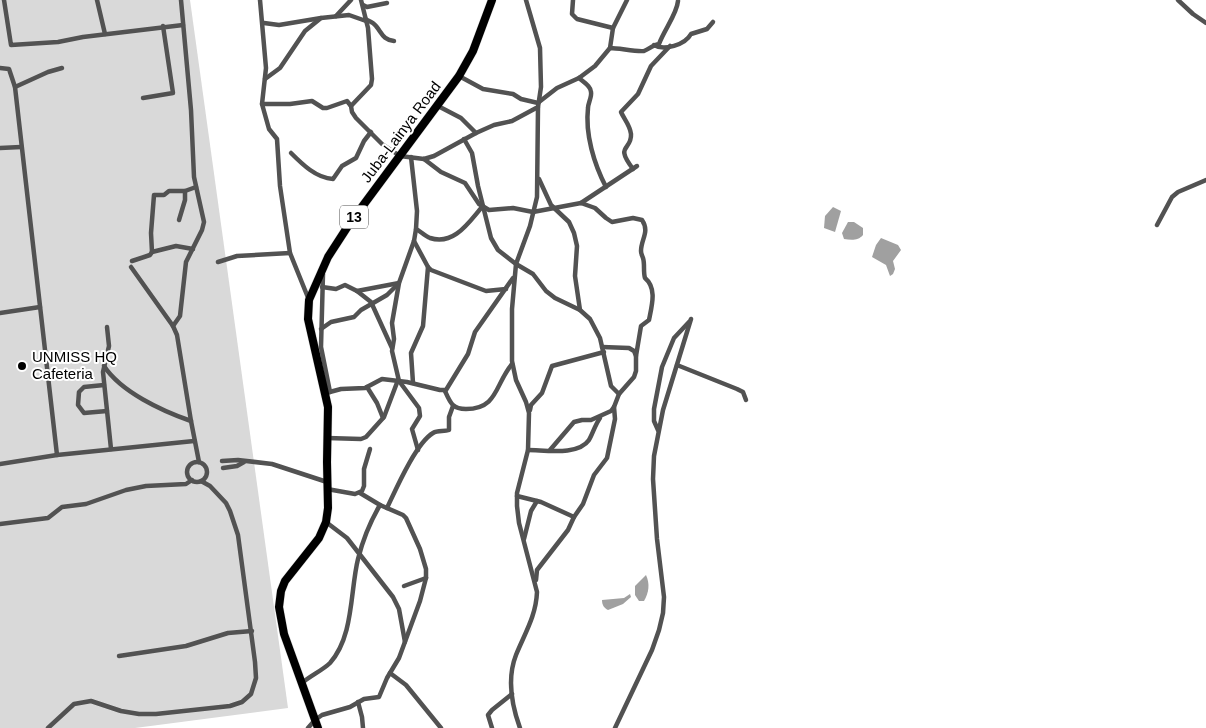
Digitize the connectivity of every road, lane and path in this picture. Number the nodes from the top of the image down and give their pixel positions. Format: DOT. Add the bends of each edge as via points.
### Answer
graph roads {
  1 [pos="4,0"];
  2 [pos="98,0"];
  3 [pos="181,0"];
  4 [pos="260,0"];
  5 [pos="351,0"];
  6 [pos="492,0"];
  7 [pos="526,0"];
  8 [pos="573,0"];
  9 [pos="627,0"];
  10 [pos="1178,0"];
  11 [pos="678,1"];
  12 [pos="362,3"];
  13 [pos="388,4"];
  14 [pos="336,16"];
  15 [pos="321,18"];
  16 [pos="365,20"];
  17 [pos="713,22"];
  18 [pos="1206,23"];
  19 [pos="264,24"];
  20 [pos="183,25"];
  21 [pos="163,26"];
  22 [pos="612,28"];
  23 [pos="105,34"];
  24 [pos="394,41"];
  25 [pos="654,45"];
  26 [pos="670,46"];
  27 [pos="610,48"];
  28 [pos="0,68"];
  29 [pos="62,68"];
  30 [pos="459,76"];
  31 [pos="579,78"];
  32 [pos="265,79"];
  33 [pos="15,87"];
  34 [pos="143,98"];
  35 [pos="262,104"];
  36 [pos="538,105"];
  37 [pos="352,106"];
  38 [pos="438,106"];
  39 [pos="371,132"];
  40 [pos="476,133"];
  41 [pos="464,139"];
  42 [pos="21,147"];
  43 [pos="0,148"];
  44 [pos="291,153"];
  45 [pos="400,156"];
  46 [pos="411,158"];
  47 [pos="424,159"];
  48 [pos="538,178"];
  49 [pos="1206,180"];
  50 [pos="196,186"];
  51 [pos="606,186"];
  52 [pos="185,191"];
  53 [pos="581,203"];
  54 [pos="483,207"];
  55 [pos="554,208"];
  56 [pos="534,212"];
  57 [pos="179,220"];
  58 [pos="1157,225"];
  59 [pos="416,229"];
  60 [pos="414,241"];
  61 [pos="193,249"];
  62 [pos="152,252"];
  63 [pos="290,254"];
  64 [pos="132,261"];
  65 [pos="218,262"];
  66 [pos="516,264"];
  67 [pos="323,265"];
  68 [pos="428,266"];
  69 [pos="131,267"];
  70 [pos="514,276"];
  71 [pos="399,283"];
  72 [pos="322,287"];
  73 [pos="506,289"];
  74 [pos="356,291"];
  75 [pos="309,300"];
  76 [pos="372,304"];
  77 [pos="40,307"];
  78 [pos="580,310"];
  79 [pos="0,313"];
  80 [pos="173,326"];
  81 [pos="107,327"];
  82 [pos="321,329"];
  83 [pos="602,346"];
  84 [pos="392,348"];
  85 [pos="604,352"];
  86 [pos="636,356"];
  87 [pos="512,364"];
  88 [pos="677,365"];
  89 [pos="104,366"];
  90 [pos="398,381"];
  91 [pos="412,383"];
  92 [pos="104,385"];
  93 [pos="367,387"];
  94 [pos="445,391"];
  95 [pos="328,393"];
  96 [pos="619,394"];
  97 [pos="746,400"];
  98 [pos="452,406"];
  99 [pos="614,407"];
  100 [pos="107,411"];
  101 [pos="529,413"];
  102 [pos="600,417"];
  103 [pos="383,418"];
  104 [pos="190,421"];
  105 [pos="658,430"];
  106 [pos="328,438"];
  107 [pos="194,441"];
  108 [pos="110,449"];
  109 [pos="370,450"];
  110 [pos="418,450"];
  111 [pos="528,450"];
  112 [pos="550,450"];
  113 [pos="57,455"];
  114 [pos="222,461"];
  115 [pos="200,462"];
  116 [pos="244,462"];
  117 [pos="209,463"];
  118 [pos="0,464"];
  119 [pos="223,468"];
  120 [pos="192,480"];
  121 [pos="201,481"];
  122 [pos="327,486"];
  123 [pos="360,493"];
  124 [pos="517,496"];
  125 [pos="537,501"];
  126 [pos="380,505"];
  127 [pos="387,508"];
  128 [pos="574,517"];
  129 [pos="326,522"];
  130 [pos="0,524"];
  131 [pos="524,541"];
  132 [pos="359,554"];
  133 [pos="426,578"];
  134 [pos="536,584"];
  135 [pos="404,586"];
  136 [pos="252,631"];
  137 [pos="405,642"];
  138 [pos="119,656"];
  139 [pos="390,673"];
  140 [pos="302,683"];
  141 [pos="512,694"];
  142 [pos="358,702"];
  143 [pos="315,720"];
  144 [pos="48,728"];
  145 [pos="308,728"];
  146 [pos="318,728"];
  147 [pos="363,728"];
  148 [pos="440,728"];
  149 [pos="492,728"];
  150 [pos="520,728"];
  151 [pos="615,728"];
  1 -- 23 [label="street" via="11,45"];
  2 -- 23 [label="street"];
  3 -- 20 [label="street"];
  4 -- 32 [label="street"];
  5 -- 14 [label="street"];
  6 -- 30 [label="main road, Juba-Lainya Road / 13" via="473,52"];
  7 -- 36 [label="street" via="540,48"];
  8 -- 22 [label="street" via="572,14 577,19"];
  9 -- 22 [label="street"];
  10 -- 18 [label="street"];
  11 -- 25 [label="street" via="678,8 659,44"];
  12 -- 13 [label="street" via="367,7"];
  12 -- 16 [label="street"];
  14 -- 15 [label="street"];
  14 -- 16 [label="street" via="349,15"];
  15 -- 19 [label="street" via="279,25"];
  15 -- 32 [label="street" via="305,31 280,68"];
  16 -- 24 [label="street" via="376,25 388,40"];
  16 -- 37 [label="street" via="372,80"];
  17 -- 26 [label="street" via="707,29 690,34 688,40"];
  20 -- 21 [label="street"];
  20 -- 50 [label="street"];
  21 -- 23 [label="street"];
  21 -- 34 [label="street" via="173,93"];
  22 -- 27 [label="street"];
  25 -- 26 [label="street" via="658,48"];
  25 -- 27 [label="street" via="638,51"];
  26 -- 51 [label="street" via="651,66 638,94 621,112 631,133 624,155 635,168"];
  27 -- 31 [label="street" via="596,66"];
  28 -- 33 [label="street" via="9,69"];
  29 -- 33 [label="street"];
  30 -- 36 [label="street" via="483,89 513,94"];
  30 -- 38 [label="main road, Juba-Lainya Road / 13"];
  31 -- 36 [label="street" via="557,88"];
  31 -- 51 [label="street" via="591,92 588,107 591,140"];
  32 -- 35 [label="street"];
  33 -- 42 [label="street"];
  35 -- 37 [label="street" via="312,101 323,108 347,102"];
  35 -- 63 [label="street" via="269,129 277,139"];
  36 -- 40 [label="street" via="512,121"];
  36 -- 48 [label="street"];
  37 -- 39 [label="street" via="352,112"];
  38 -- 40 [label="street" via="461,118"];
  38 -- 45 [label="main road, Juba-Lainya Road / 13"];
  39 -- 44 [label="street" via="356,158 342,166 333,179 304,166"];
  39 -- 45 [label="street"];
  40 -- 41 [label="street"];
  41 -- 47 [label="street"];
  41 -- 54 [label="street" via="472,153"];
  42 -- 43 [label="street"];
  42 -- 77 [label="street"];
  45 -- 46 [label="street"];
  45 -- 67 [label="main road, Juba-Lainya Road / 13"];
  46 -- 47 [label="street"];
  46 -- 59 [label="street"];
  47 -- 54 [label="street" via="441,172 465,183"];
  48 -- 55 [label="street"];
  48 -- 56 [label="street"];
  49 -- 58 [label="street" via="1172,197"];
  50 -- 52 [label="street"];
  50 -- 61 [label="street" via="204,222"];
  51 -- 53 [label="street"];
  52 -- 57 [label="street"];
  52 -- 62 [label="street" via="154,195"];
  53 -- 55 [label="street"];
  53 -- 86 [label="street" via="595,208 609,221 639,218 644,224 646,233 641,251 645,278 653,291 649,320 641,326"];
  54 -- 56 [label="street"];
  54 -- 59 [label="street" via="453,237 429,238"];
  54 -- 66 [label="street" via="494,244"];
  55 -- 56 [label="street"];
  55 -- 78 [label="street" via="569,222 576,242 575,276"];
  56 -- 66 [label="street"];
  59 -- 60 [label="street"];
  60 -- 68 [label="street"];
  60 -- 71 [label="street"];
  61 -- 62 [label="street" via="176,246"];
  61 -- 80 [label="street" via="186,262 180,316"];
  62 -- 64 [label="street"];
  63 -- 65 [label="street" via="237,256"];
  63 -- 75 [label="street"];
  66 -- 70 [label="street"];
  66 -- 78 [label="street" via="533,274 555,298"];
  67 -- 72 [label="street"];
  67 -- 75 [label="main road, Juba-Lainya Road / 13"];
  68 -- 73 [label="street" via="435,272 486,291"];
  68 -- 91 [label="street" via="423,326 411,353"];
  69 -- 80 [label="street"];
  70 -- 73 [label="street"];
  70 -- 87 [label="street"];
  71 -- 74 [label="street"];
  71 -- 76 [label="street"];
  71 -- 84 [label="street" via="392,323"];
  72 -- 74 [label="street" via="336,289 345,285"];
  72 -- 82 [label="street"];
  73 -- 94 [label="street" via="474,332 468,354"];
  74 -- 76 [label="street"];
  75 -- 95 [label="main road, Juba-Lainya Road / 13" via="308,319"];
  76 -- 82 [label="street" via="354,317 332,322"];
  76 -- 84 [label="street"];
  77 -- 79 [label="street"];
  77 -- 113 [label="street"];
  78 -- 83 [label="street" via="595,326"];
  80 -- 104 [label="street" via="180,346"];
  81 -- 89 [label="street" via="109,346"];
  82 -- 95 [label="street"];
  83 -- 85 [label="street"];
  83 -- 86 [label="street" via="629,348"];
  84 -- 90 [label="street"];
  85 -- 96 [label="street" via="611,386"];
  85 -- 101 [label="street" via="552,366"];
  86 -- 96 [label="street" via="636,375"];
  87 -- 98 [label="street" via="493,397 483,407 461,409"];
  87 -- 101 [label="street"];
  88 -- 97 [label="street" via="737,388 744,392"];
  88 -- 105 [label="street"];
  88 -- 105 [label="street" via="691,319 674,338 662,367 654,409"];
  89 -- 92 [label="street"];
  89 -- 104 [label="street" via="120,384 160,409"];
  90 -- 91 [label="street"];
  90 -- 93 [label="street" via="382,379"];
  90 -- 103 [label="street"];
  90 -- 110 [label="street" via="419,408 420,416 412,430"];
  91 -- 94 [label="street"];
  92 -- 100 [label="street"];
  92 -- 100 [label="street" via="84,387 79,392 78,405 84,413"];
  93 -- 95 [label="street"];
  93 -- 103 [label="street"];
  94 -- 98 [label="street"];
  95 -- 106 [label="main road, Juba-Lainya Road / 13"];
  96 -- 99 [label="street"];
  98 -- 110 [label="street" via="449,430 433,433"];
  99 -- 102 [label="street"];
  99 -- 128 [label="street" via="615,419 607,458 594,475 584,502"];
  100 -- 108 [label="street"];
  101 -- 111 [label="street"];
  102 -- 112 [label="street" via="574,422"];
  102 -- 112 [label="street" via="582,447"];
  103 -- 106 [label="street" via="363,439"];
  104 -- 107 [label="street"];
  105 -- 151 [label="street" via="654,479 663,613 652,650"];
  106 -- 122 [label="main road, Juba-Lainya Road / 13"];
  107 -- 108 [label="street"];
  107 -- 115 [label="street"];
  108 -- 113 [label="street"];
  109 -- 123 [label="street"];
  110 -- 127 [label="street"];
  111 -- 112 [label="street"];
  111 -- 124 [label="street"];
  113 -- 118 [label="street"];
  114 -- 116 [label="street"];
  115 -- 117 [label="street"];
  115 -- 120 [label="street" via="193,462 188,468 187,474"];
  115 -- 121 [label="street" via="209,471"];
  116 -- 119 [label="street"];
  116 -- 122 [label="street" via="272,464"];
  120 -- 121 [label="street"];
  120 -- 130 [label="street" via="186,484 126,490 86,504 62,507 48,518"];
  121 -- 136 [label="street" via="217,493 230,511 238,535"];
  122 -- 123 [label="street"];
  122 -- 129 [label="main road, Juba-Lainya Road / 13"];
  123 -- 126 [label="street"];
  124 -- 125 [label="street"];
  124 -- 131 [label="street"];
  125 -- 128 [label="street"];
  125 -- 131 [label="street" via="531,511"];
  126 -- 127 [label="street"];
  126 -- 132 [label="street"];
  127 -- 133 [label="street" via="407,521 424,560"];
  128 -- 134 [label="street" via="565,535 537,570"];
  129 -- 132 [label="street" via="347,538"];
  129 -- 140 [label="main road, Juba-Lainya Road / 13" via="320,538 285,581 281,591 282,624"];
  131 -- 134 [label="street"];
  132 -- 137 [label="street" via="397,604"];
  132 -- 140 [label="street" via="341,644 330,663"];
  133 -- 135 [label="street"];
  133 -- 137 [label="street"];
  134 -- 141 [label="street" via="537,604 533,619 513,664"];
  136 -- 138 [label="street" via="186,646"];
  136 -- 144 [label="street" via="256,678 251,694 242,702 230,706 139,714 91,701 74,704"];
  137 -- 139 [label="street"];
  139 -- 142 [label="street" via="379,697"];
  139 -- 148 [label="street" via="406,685"];
  140 -- 143 [label="main road, Juba-Lainya Road / 13"];
  141 -- 149 [label="street" via="488,716"];
  141 -- 150 [label="street"];
  142 -- 143 [label="street"];
  142 -- 147 [label="street"];
  143 -- 145 [label="street"];
  143 -- 146 [label="main road, Juba-Lainya Road / 13"];
}
